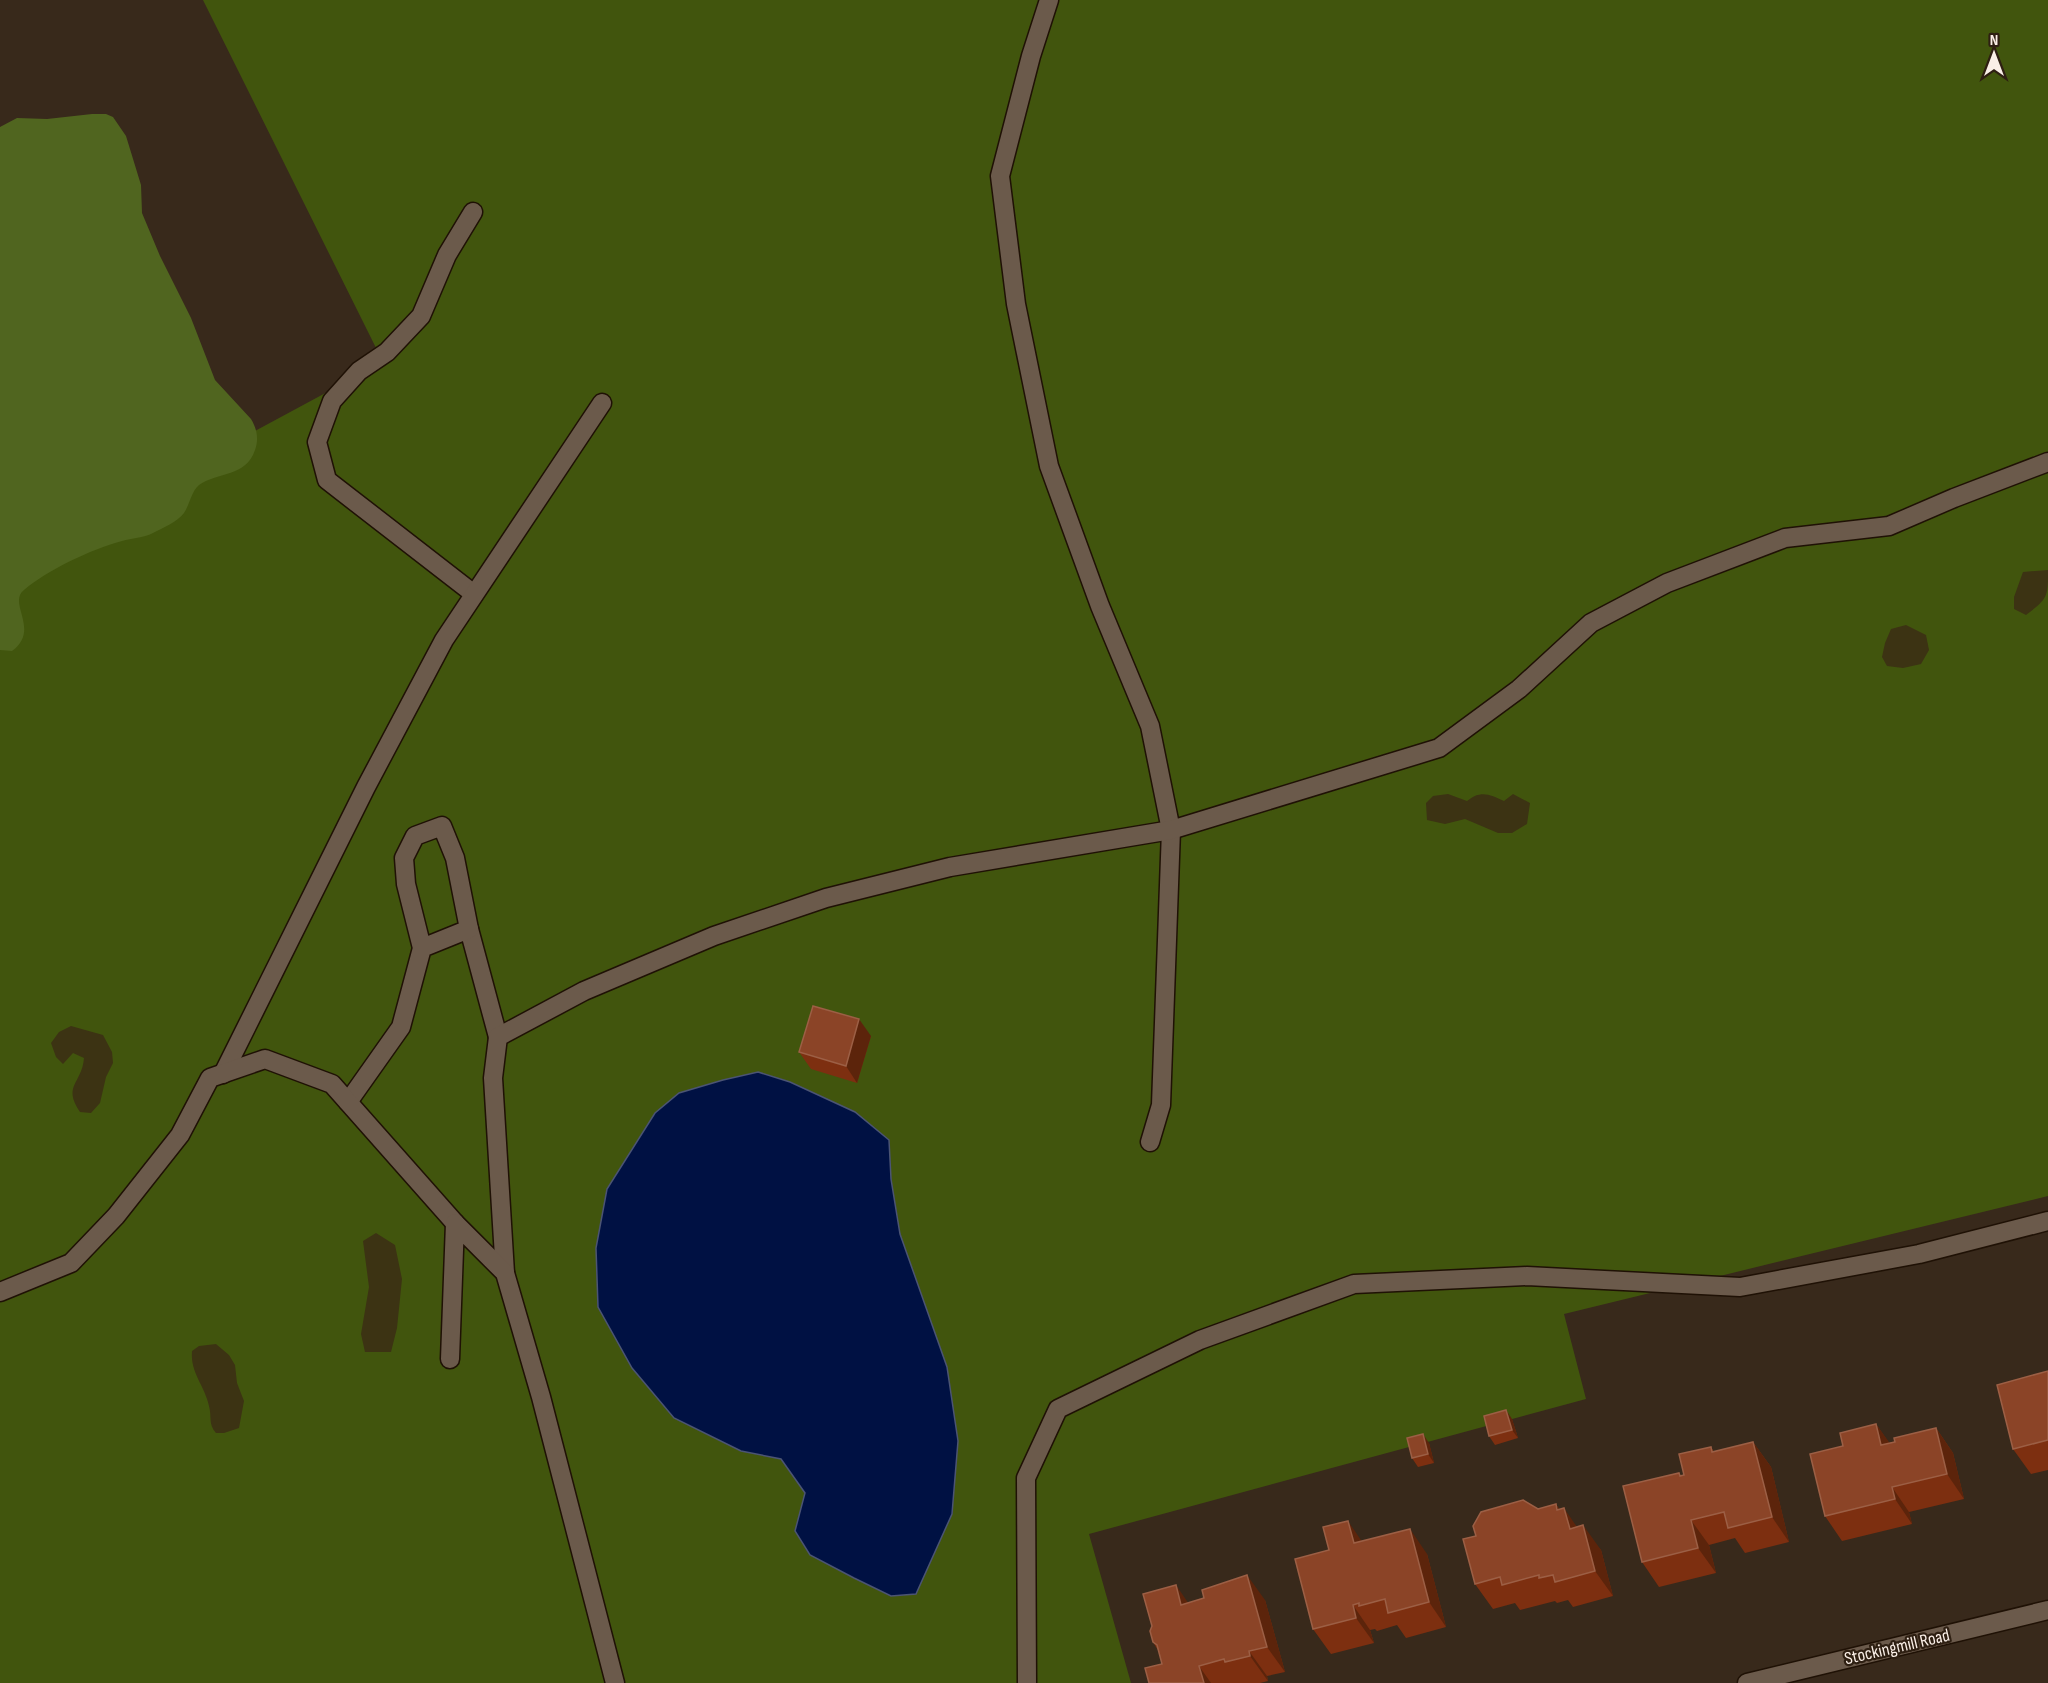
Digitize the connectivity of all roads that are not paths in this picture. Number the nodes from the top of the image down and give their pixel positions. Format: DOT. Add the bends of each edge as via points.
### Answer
graph roads {
  1 [pos="1049,0"];
  2 [pos="473,212"];
  3 [pos="602,403"];
  4 [pos="2048,462"];
  5 [pos="474,594"];
  6 [pos="1172,830"];
  7 [pos="469,929"];
  8 [pos="422,948"];
  9 [pos="498,1037"];
  10 [pos="223,1074"];
  11 [pos="348,1102"];
  12 [pos="1150,1142"];
  13 [pos="2048,1221"];
  14 [pos="455,1224"];
  15 [pos="506,1273"];
  16 [pos="0,1292"];
  17 [pos="450,1359"];
  18 [pos="2048,1610"];
  19 [pos="615,1683"];
  20 [pos="1027,1683"];
  21 [pos="1747,1683"];
  1 -- 6 [label="street" via="1000,176 1016,304 1049,466 1100,606 1150,726"];
  2 -- 5 [label="street" via="447,255 421,316 387,352 359,371 332,401 316,442 327,480"];
  3 -- 5 [label="street"];
  4 -- 6 [label="street" via="1889,526 1785,538 1667,582 1591,623 1519,689 1439,748"];
  5 -- 10 [label="street" via="444,640 377,766"];
  6 -- 9 [label="street" via="950,867 826,898 714,936 584,991"];
  6 -- 12 [label="street" via="1161,1105"];
  7 -- 8 [label="street"];
  7 -- 8 [label="street" via="455,858 442,826 415,836 404,858 406,884"];
  7 -- 9 [label="street"];
  8 -- 11 [label="street" via="401,1027"];
  9 -- 15 [label="street" via="493,1078"];
  10 -- 11 [label="street" via="265,1059 332,1084"];
  10 -- 16 [label="street" via="210,1078 180,1135 116,1216 71,1263"];
  11 -- 14 [label="street"];
  13 -- 20 [label="street" via="1919,1254 1740,1287 1527,1276 1354,1284 1200,1340 1058,1409 1026,1478"];
  14 -- 15 [label="street"];
  14 -- 17 [label="street"];
  15 -- 19 [label="street"];
  18 -- 21 [label="street, Stockingmill Road"];
}
